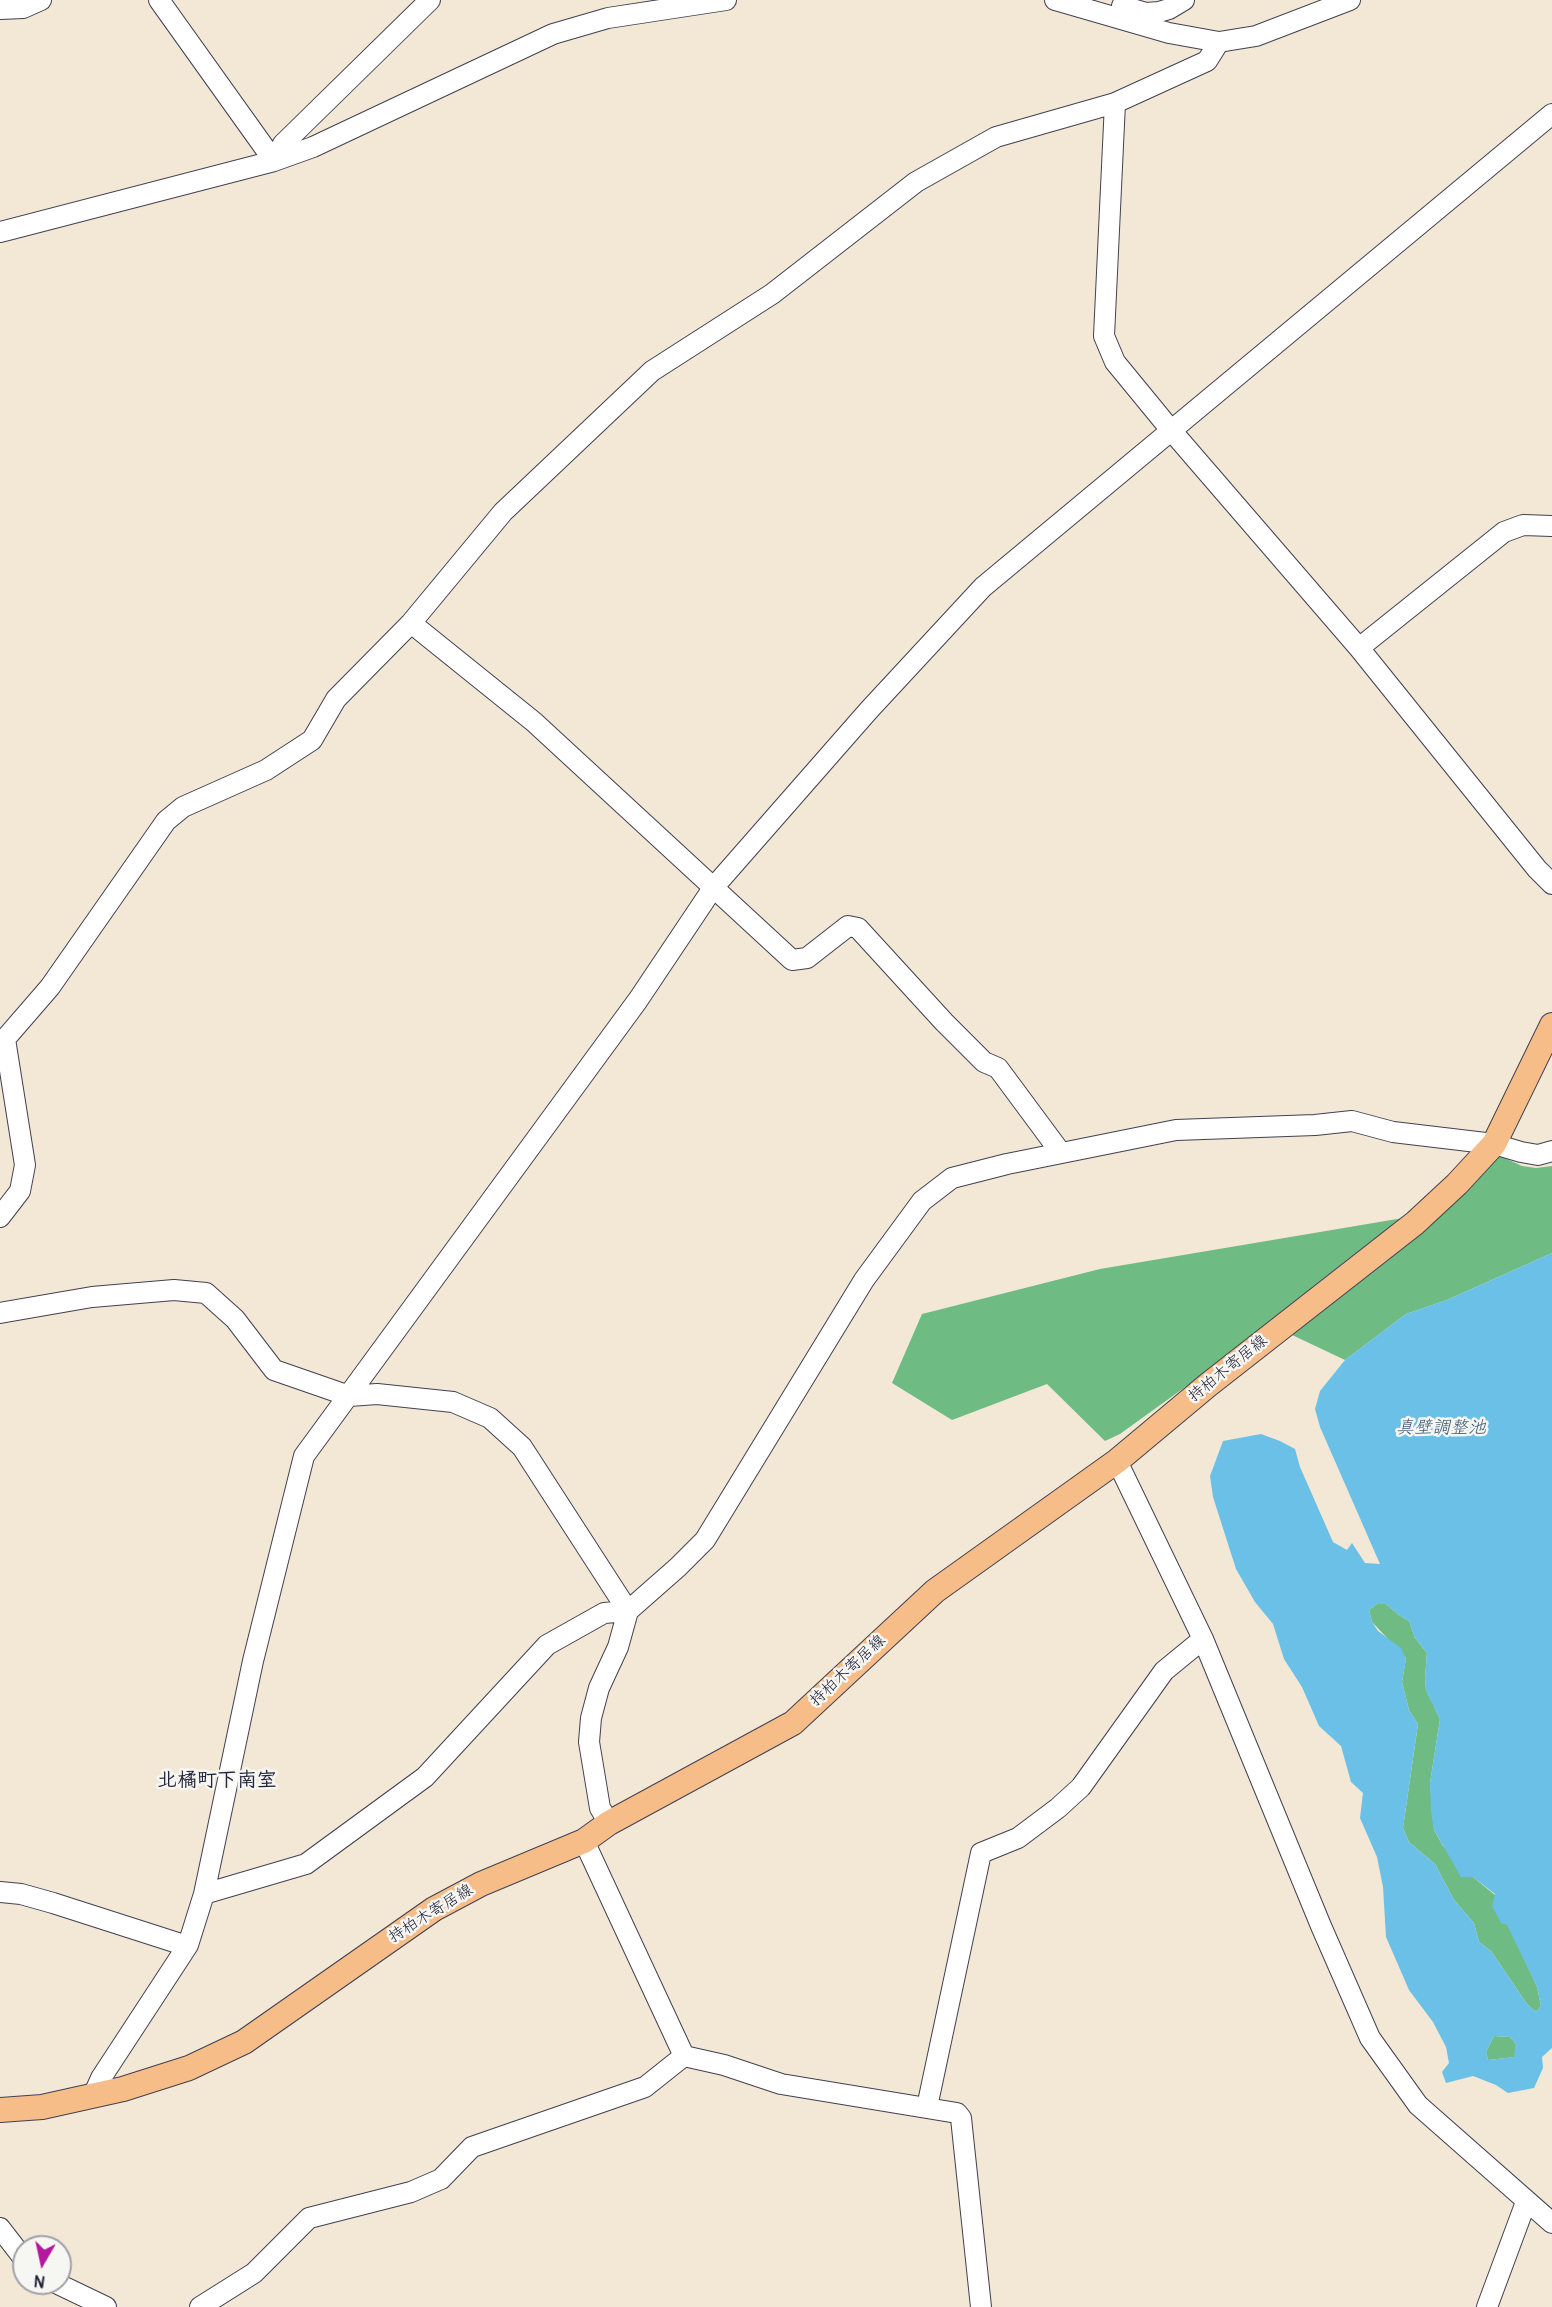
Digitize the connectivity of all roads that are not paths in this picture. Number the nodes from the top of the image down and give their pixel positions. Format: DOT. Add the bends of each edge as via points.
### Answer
graph roads {
  1 [pos="41,0"];
  2 [pos="159,0"];
  3 [pos="430,0"];
  4 [pos="726,0"];
  5 [pos="1055,0"];
  6 [pos="1100,0"];
  7 [pos="1184,0"];
  8 [pos="1350,0"];
  9 [pos="1075,3"];
  10 [pos="662,4"];
  11 [pos="0,9"];
  12 [pos="1219,42"];
  13 [pos="1115,103"];
  14 [pos="1552,114"];
  15 [pos="274,161"];
  16 [pos="1,235"];
  17 [pos="1170,429"];
  18 [pos="1552,526"];
  19 [pos="411,623"];
  20 [pos="1359,648"];
  21 [pos="1552,884"];
  22 [pos="714,888"];
  23 [pos="1552,1025"];
  24 [pos="1494,1144"];
  25 [pos="1552,1151"];
  26 [pos="1061,1153"];
  27 [pos="0,1218"];
  28 [pos="0,1313"];
  29 [pos="349,1396"];
  30 [pos="1117,1461"];
  31 [pos="628,1611"];
  32 [pos="1203,1639"];
  33 [pos="609,1823"];
  34 [pos="584,1841"];
  35 [pos="0,1892"];
  36 [pos="204,1894"];
  37 [pos="187,1946"];
  38 [pos="684,2056"];
  39 [pos="93,2096"];
  40 [pos="927,2107"];
  41 [pos="0,2110"];
  42 [pos="1526,2202"];
  43 [pos="1552,2223"];
  44 [pos="0,2228"];
  45 [pos="12,2244"];
  46 [pos="72,2291"];
  47 [pos="106,2307"];
  48 [pos="200,2307"];
  49 [pos="981,2307"];
  50 [pos="1487,2307"];
  1 -- 11 [label="street" via="23,8"];
  2 -- 15 [label="street"];
  3 -- 15 [label="street" via="283,144"];
  4 -- 10 [label="street"];
  5 -- 9 [label="street"];
  6 -- 7 [label="street" via="1146,13 1169,9"];
  8 -- 12 [label="street" via="1256,36"];
  9 -- 12 [label="street" via="1169,33"];
  10 -- 15 [label="street" via="553,34 313,147"];
  12 -- 13 [label="street" via="1208,61"];
  13 -- 17 [label="street" via="1104,336 1116,362"];
  13 -- 19 [label="street" via="996,137 916,182 772,294 652,371 503,512"];
  14 -- 17 [label="street"];
  15 -- 16 [label="street"];
  17 -- 20 [label="street"];
  17 -- 22 [label="street" via="983,586"];
  18 -- 20 [label="street" via="1523,525 1504,532"];
  19 -- 22 [label="street" via="534,722"];
  19 -- 27 [label="street" via="336,699 312,740 266,770 183,807 166,821 50,987 5,1039 25,1165 21,1191"];
  20 -- 21 [label="street"];
  22 -- 26 [label="street" via="792,960 807,958 848,926 858,928 984,1062 998,1068"];
  22 -- 29 [label="street" via="638,1000"];
  23 -- 24 [label="main road, 持柏木寄居線"];
  24 -- 25 [label="street" via="1538,1155"];
  24 -- 26 [label="street" via="1393,1132 1352,1121 1176,1130"];
  24 -- 30 [label="main road, 持柏木寄居線" via="1415,1223"];
  26 -- 31 [label="street" via="952,1178 922,1201 864,1280 705,1540"];
  28 -- 29 [label="street" via="92,1297 174,1290 206,1293 235,1319 274,1370"];
  29 -- 31 [label="street" via="377,1394 453,1402 490,1418 522,1447"];
  29 -- 36 [label="street" via="304,1456 253,1661"];
  30 -- 32 [label="street"];
  30 -- 33 [label="main road, 持柏木寄居線" via="935,1591 793,1723"];
  31 -- 33 [label="street" via="591,1718 589,1742 600,1808"];
  31 -- 36 [label="street" via="604,1612 547,1645 425,1777 306,1864"];
  32 -- 40 [label="street" via="1164,1671 1081,1787 1018,1838 981,1853"];
  32 -- 42 [label="street" via="1370,2038 1418,2105"];
  33 -- 34 [label="main road, 持柏木寄居線"];
  34 -- 38 [label="street"];
  34 -- 39 [label="main road, 持柏木寄居線" via="481,1884 434,1909 244,2042 189,2068"];
  35 -- 37 [label="street" via="53,1903"];
  36 -- 37 [label="street"];
  37 -- 39 [label="street"];
  38 -- 40 [label="street" via="781,2084"];
  38 -- 48 [label="street" via="645,2087 472,2147 441,2179 411,2192 309,2218 254,2273"];
  39 -- 41 [label="main road, 持柏木寄居線" via="42,2108"];
  40 -- 49 [label="street" via="957,2113 961,2118"];
  42 -- 43 [label="street"];
  42 -- 50 [label="street"];
  44 -- 45 [label="street"];
  46 -- 47 [label="street"];
}
